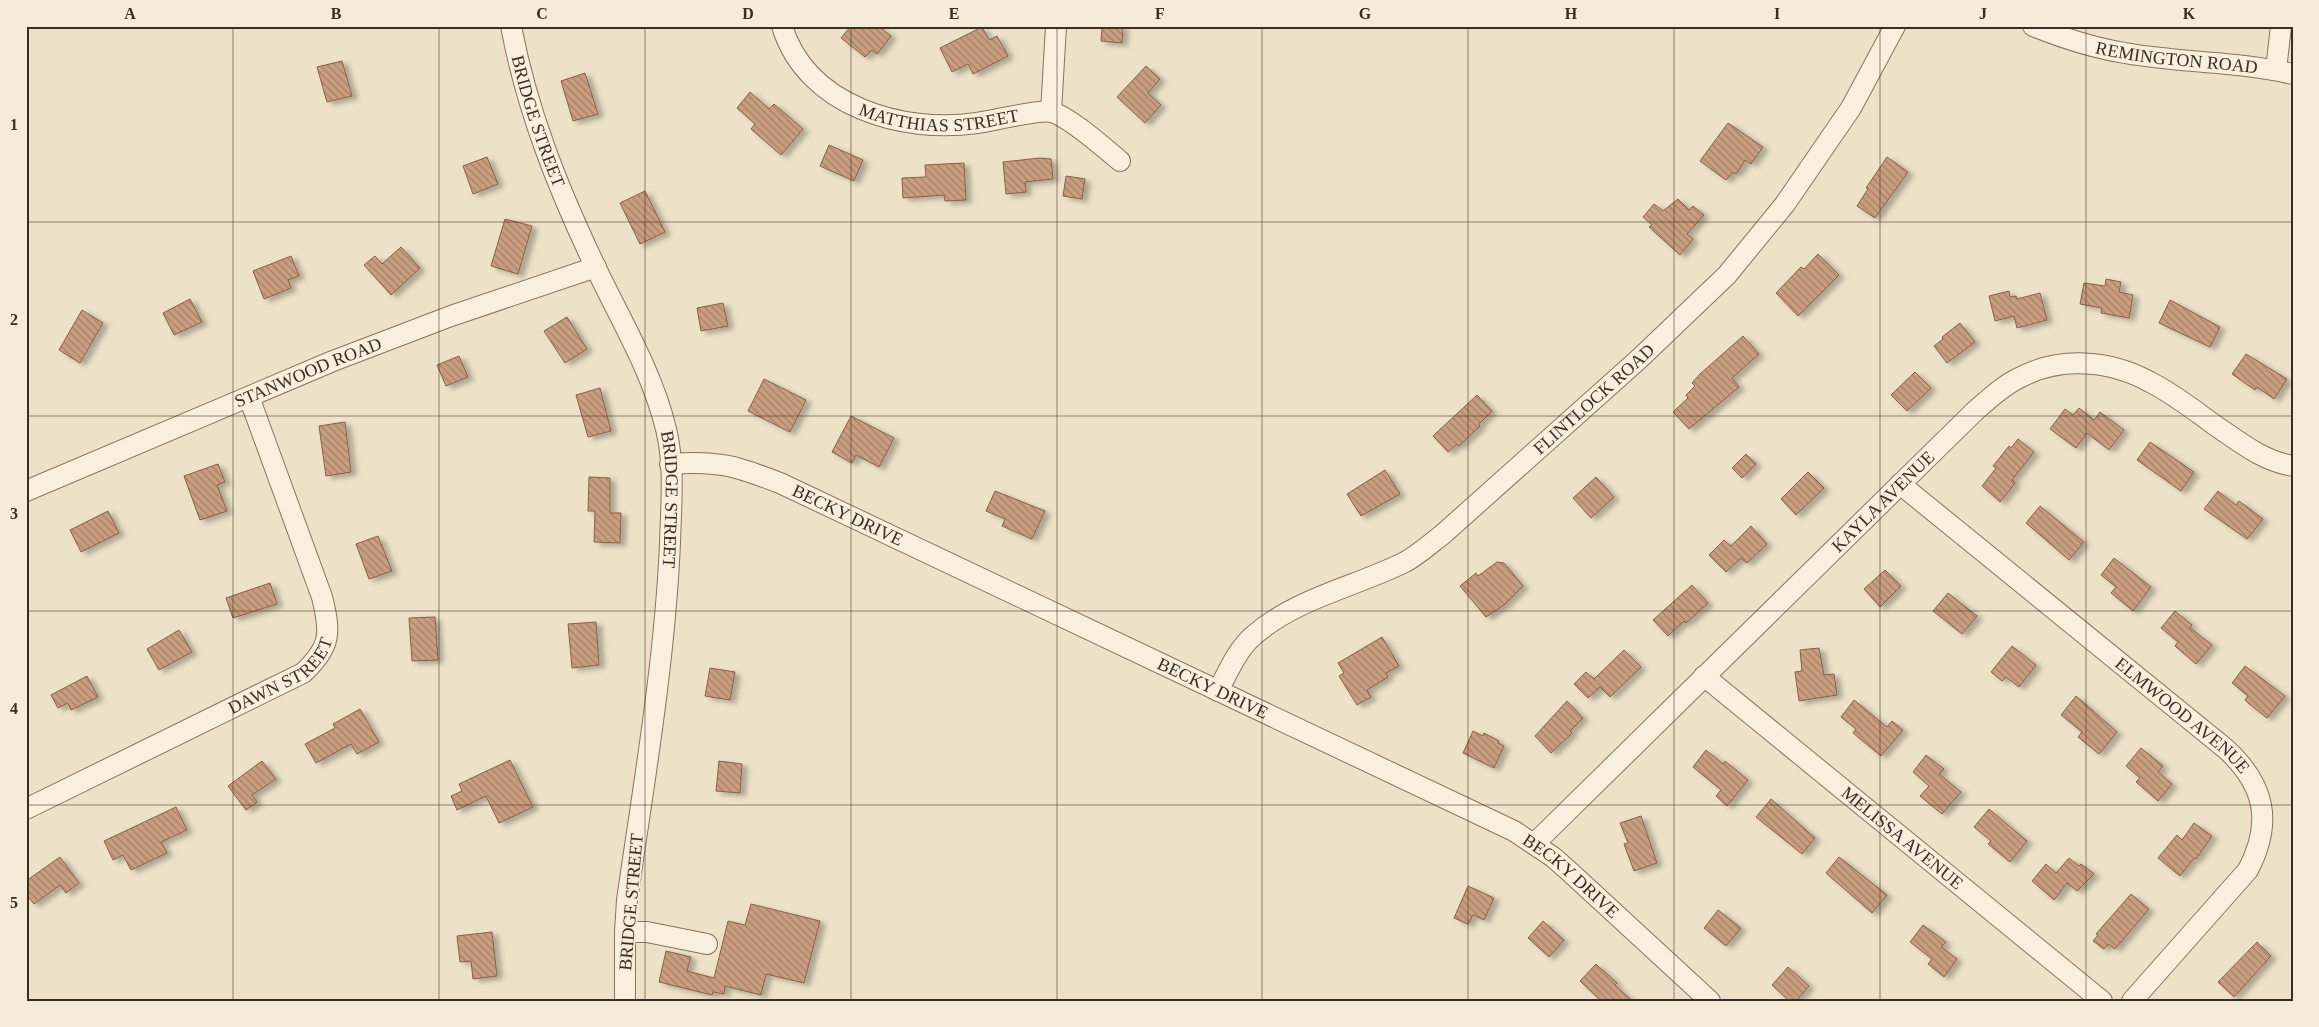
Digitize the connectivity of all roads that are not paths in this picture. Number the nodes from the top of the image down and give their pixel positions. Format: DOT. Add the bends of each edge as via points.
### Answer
graph roads {
  1 [pos="511,26"];
  2 [pos="782,26"];
  3 [pos="1056,26"];
  4 [pos="1895,26"];
  5 [pos="2033,26"];
  6 [pos="2281,26"];
  7 [pos="2284,72"];
  8 [pos="1051,112"];
  9 [pos="1120,160"];
  10 [pos="596,267"];
  11 [pos="249,397"];
  12 [pos="670,464"];
  13 [pos="2293,466"];
  14 [pos="1900,484"];
  15 [pos="26,491"];
  16 [pos="1704,676"];
  17 [pos="1218,691"];
  18 [pos="26,809"];
  19 [pos="1534,844"];
  20 [pos="625,932"];
  21 [pos="707,944"];
  22 [pos="625,1001"];
  23 [pos="1710,1001"];
  24 [pos="2102,1001"];
  25 [pos="2132,1001"];
  1 -- 10 [label="street, BRIDGE STREET" via="524,88 539,135"];
  2 -- 8 [label="street, MATTHIAS STREET" via="793,52 820,84 837,97 876,114 908,124 944,126"];
  3 -- 8 [label="street"];
  4 -- 17 [label="street, FLINTLOCK ROAD" via="1851,108 1785,204 1756,242 1695,307 1442,535 1407,561 1294,610 1252,637"];
  5 -- 7 [label="street, REMINGTON ROAD" via="2090,46 2126,54"];
  6 -- 7 [label="street"];
  8 -- 9 [label="street"];
  10 -- 11 [label="street, STANWOOD ROAD" via="451,316"];
  10 -- 12 [label="street, BRIDGE STREET" via="652,384 666,431"];
  11 -- 15 [label="street, STANWOOD ROAD"];
  11 -- 18 [label="street, DAWN STREET" via="322,597 328,638 319,658 303,673"];
  12 -- 17 [label="street, BECKY DRIVE" via="718,463 780,483"];
  12 -- 20 [label="street, BRIDGE STREET" via="666,599"];
  13 -- 14 [label="street, KAYLA AVENUE" via="2272,462 2253,452 2145,379 2107,366 2077,363 2032,372 1999,390"];
  14 -- 16 [label="street, KAYLA AVENUE"];
  14 -- 25 [label="street, ELMWOOD AVENUE" via="2226,749 2252,780 2259,798 2262,830 2248,870"];
  16 -- 19 [label="street, KAYLA AVENUE"];
  16 -- 24 [label="street, MELISSA AVENUE"];
  17 -- 19 [label="street, BECKY DRIVE" via="1514,830"];
  19 -- 23 [label="street, BECKY DRIVE" via="1571,873"];
  20 -- 21 [label="street" via="647,932"];
  20 -- 22 [label="street, BRIDGE STREET"];
}
